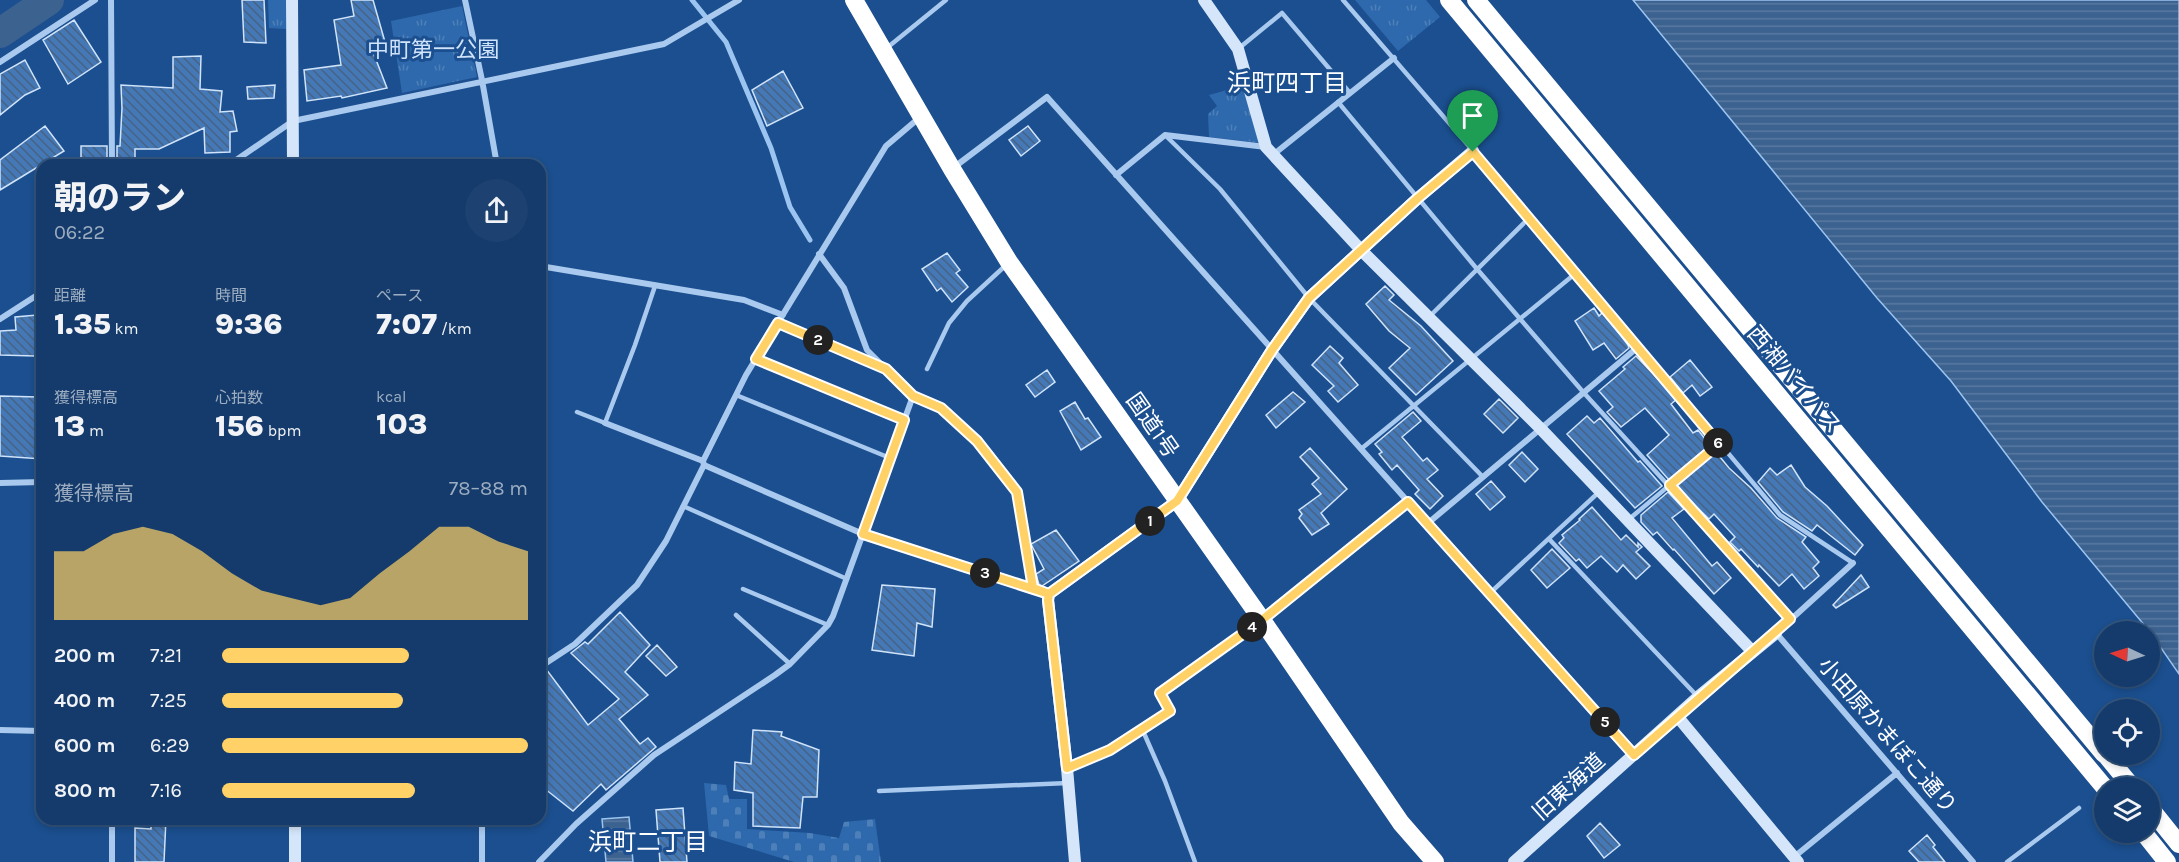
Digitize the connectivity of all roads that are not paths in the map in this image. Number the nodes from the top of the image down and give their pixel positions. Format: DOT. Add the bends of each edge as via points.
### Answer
graph roads {
  1 [pos="95,0"];
  2 [pos="111,0"];
  3 [pos="292,0"];
  4 [pos="465,0"];
  5 [pos="739,0"];
  6 [pos="854,0"];
  7 [pos="945,0"];
  8 [pos="1204,0"];
  9 [pos="1343,0"];
  10 [pos="1449,0"];
  11 [pos="1476,0"];
  12 [pos="1238,49"];
  13 [pos="884,51"];
  14 [pos="1394,58"];
  15 [pos="0,62"];
  16 [pos="482,80"];
  17 [pos="1350,93"];
  18 [pos="1338,102"];
  19 [pos="921,115"];
  20 [pos="293,121"];
  21 [pos="1165,135"];
  22 [pos="1270,150"];
  23 [pos="1473,152"];
  24 [pos="112,159"];
  25 [pos="238,159"];
  26 [pos="293,159"];
  27 [pos="496,159"];
  28 [pos="952,169"];
  29 [pos="1116,175"];
  30 [pos="1418,198"];
  31 [pos="1530,217"];
  32 [pos="1361,250"];
  33 [pos="819,254"];
  34 [pos="1010,262"];
  35 [pos="546,267"];
  36 [pos="1477,269"];
  37 [pos="1576,273"];
  38 [pos="655,286"];
  39 [pos="36,296"];
  40 [pos="1309,298"];
  41 [pos="783,315"];
  42 [pos="1428,318"];
  43 [pos="1520,318"];
  44 [pos="0,319"];
  45 [pos="778,323"];
  46 [pos="1638,347"];
  47 [pos="1272,350"];
  48 [pos="756,359"];
  49 [pos="1470,360"];
  50 [pos="886,369"];
  51 [pos="927,369"];
  52 [pos="1584,393"];
  53 [pos="736,395"];
  54 [pos="913,396"];
  55 [pos="1414,405"];
  56 [pos="577,412"];
  57 [pos="904,420"];
  58 [pos="605,423"];
  59 [pos="1541,429"];
  60 [pos="1719,444"];
  61 [pos="1361,450"];
  62 [pos="890,458"];
  63 [pos="703,463"];
  64 [pos="1483,477"];
  65 [pos="36,482"];
  66 [pos="0,483"];
  67 [pos="1670,485"];
  68 [pos="1600,491"];
  69 [pos="1177,501"];
  70 [pos="1408,502"];
  71 [pos="683,506"];
  72 [pos="1628,520"];
  73 [pos="1427,524"];
  74 [pos="863,534"];
  75 [pos="1550,540"];
  76 [pos="1853,563"];
  77 [pos="847,579"];
  78 [pos="1033,588"];
  79 [pos="743,589"];
  80 [pos="1049,594"];
  81 [pos="1489,594"];
  82 [pos="736,615"];
  83 [pos="1790,619"];
  84 [pos="1262,620"];
  85 [pos="828,625"];
  86 [pos="1776,633"];
  87 [pos="1753,652"];
  88 [pos="546,663"];
  89 [pos="790,664"];
  90 [pos="1698,697"];
  91 [pos="1677,716"];
  92 [pos="0,730"];
  93 [pos="1143,730"];
  94 [pos="36,731"];
  95 [pos="2094,741"];
  96 [pos="1634,755"];
  97 [pos="2114,765"];
  98 [pos="1067,768"];
  99 [pos="1897,773"];
  100 [pos="2096,777"];
  101 [pos="2124,777"];
  102 [pos="1068,783"];
  103 [pos="879,790"];
  104 [pos="2079,807"];
  105 [pos="2160,820"];
  106 [pos="112,825"];
  107 [pos="295,825"];
  108 [pos="482,825"];
  109 [pos="2152,843"];
  110 [pos="2179,844"];
  111 [pos="1796,860"];
  112 [pos="112,862"];
  113 [pos="295,862"];
  114 [pos="482,862"];
  115 [pos="539,862"];
  116 [pos="1075,862"];
  117 [pos="1195,862"];
  118 [pos="1436,862"];
  119 [pos="1514,862"];
  120 [pos="1973,862"];
  121 [pos="2007,862"];
  122 [pos="2167,862"];
  1 -- 15 [label="street"];
  2 -- 24 [label="street"];
  3 -- 20 [label="street"];
  4 -- 16 [label="street"];
  5 -- 16 [label="street" via="664,44"];
  6 -- 13 [label="highway, 国道1号"];
  7 -- 13 [label="lane"];
  8 -- 12 [label="street"];
  9 -- 14 [label="lane"];
  10 -- 100 [label="highway, 西湘バイパス"];
  11 -- 95 [label="highway, 西湘バイパス"];
  12 -- 17 [label="lane" via="1282,13"];
  12 -- 22 [label="street"];
  13 -- 19 [label="highway, 国道1号"];
  14 -- 17 [label="street"];
  14 -- 23 [label="lane"];
  16 -- 20 [label="street"];
  16 -- 27 [label="street"];
  17 -- 18 [label="street"];
  18 -- 22 [label="street"];
  18 -- 30 [label="lane"];
  19 -- 28 [label="highway, 国道1号"];
  19 -- 33 [label="street" via="886,146"];
  20 -- 25 [label="street"];
  20 -- 26 [label="street"];
  21 -- 22 [label="street"];
  21 -- 29 [label="street"];
  21 -- 40 [label="lane" via="1220,189"];
  22 -- 32 [label="street"];
  23 -- 30 [label="street"];
  23 -- 31 [label="lane"];
  28 -- 29 [label="street" via="1047,97"];
  28 -- 34 [label="highway, 国道1号"];
  29 -- 47 [label="street"];
  30 -- 32 [label="street"];
  30 -- 36 [label="lane"];
  31 -- 36 [label="lane"];
  31 -- 37 [label="lane"];
  32 -- 40 [label="street"];
  32 -- 42 [label="street"];
  33 -- 41 [label="street"];
  33 -- 50 [label="street" via="844,288 867,350"];
  34 -- 51 [label="lane" via="949,323"];
  34 -- 69 [label="highway, 国道1号"];
  35 -- 38 [label="street"];
  36 -- 42 [label="lane"];
  36 -- 43 [label="lane"];
  37 -- 43 [label="lane"];
  37 -- 46 [label="lane"];
  38 -- 41 [label="street" via="744,300"];
  38 -- 58 [label="lane"];
  39 -- 44 [label="street"];
  40 -- 47 [label="street"];
  40 -- 55 [label="lane"];
  41 -- 45 [label="street"];
  42 -- 49 [label="street"];
  43 -- 49 [label="lane"];
  43 -- 52 [label="lane"];
  45 -- 48 [label="street"];
  45 -- 50 [label="lane"];
  46 -- 52 [label="street"];
  46 -- 60 [label="lane"];
  47 -- 61 [label="street"];
  47 -- 69 [label="street"];
  48 -- 53 [label="street"];
  48 -- 57 [label="lane"];
  49 -- 55 [label="lane"];
  49 -- 59 [label="street"];
  50 -- 54 [label="street"];
  52 -- 59 [label="street"];
  52 -- 67 [label="lane"];
  53 -- 62 [label="lane"];
  53 -- 63 [label="street"];
  54 -- 57 [label="street"];
  54 -- 78 [label="street" via="948,414 977,441 1017,492"];
  55 -- 61 [label="lane"];
  55 -- 64 [label="lane"];
  56 -- 58 [label="lane"];
  57 -- 62 [label="street"];
  58 -- 63 [label="street"];
  59 -- 64 [label="street"];
  59 -- 68 [label="street"];
  60 -- 67 [label="lane"];
  60 -- 76 [label="lane" via="1780,515"];
  61 -- 70 [label="street"];
  62 -- 74 [label="street"];
  63 -- 71 [label="street"];
  63 -- 74 [label="street"];
  64 -- 73 [label="street"];
  65 -- 66 [label="street"];
  67 -- 72 [label="lane"];
  67 -- 83 [label="lane"];
  68 -- 72 [label="street"];
  68 -- 75 [label="lane"];
  69 -- 80 [label="street"];
  69 -- 84 [label="highway, 国道1号"];
  70 -- 73 [label="street"];
  70 -- 84 [label="lane"];
  71 -- 77 [label="lane"];
  71 -- 88 [label="street" via="637,585 575,644"];
  72 -- 87 [label="street"];
  73 -- 81 [label="street"];
  74 -- 77 [label="street"];
  74 -- 78 [label="street"];
  75 -- 81 [label="lane"];
  75 -- 90 [label="lane"];
  76 -- 83 [label="street"];
  77 -- 85 [label="street"];
  78 -- 80 [label="street"];
  79 -- 85 [label="lane"];
  80 -- 98 [label="street"];
  81 -- 96 [label="street"];
  82 -- 89 [label="lane"];
  83 -- 86 [label="street"];
  84 -- 93 [label="lane" via="1160,693 1170,711"];
  84 -- 118 [label="highway, 国道1号" via="1401,823"];
  85 -- 89 [label="street"];
  86 -- 87 [label="street, 旧東海道"];
  86 -- 99 [label="street, 小田原かまぼこ通り"];
  87 -- 90 [label="street, 旧東海道"];
  89 -- 115 [label="street" via="654,755"];
  90 -- 91 [label="street, 旧東海道"];
  91 -- 96 [label="street, 旧東海道"];
  91 -- 111 [label="street"];
  92 -- 94 [label="street"];
  93 -- 98 [label="lane" via="1110,750"];
  93 -- 117 [label="lane"];
  96 -- 119 [label="street, 旧東海道"];
  97 -- 101 [label="highway, 西湘バイパス"];
  98 -- 102 [label="street"];
  99 -- 111 [label="street"];
  99 -- 120 [label="street, 小田原かまぼこ通り"];
  102 -- 103 [label="lane"];
  102 -- 116 [label="street"];
  104 -- 121 [label="lane"];
  105 -- 110 [label="highway"];
  106 -- 112 [label="street"];
  107 -- 113 [label="street"];
  108 -- 114 [label="street"];
  109 -- 122 [label="highway"];
}
